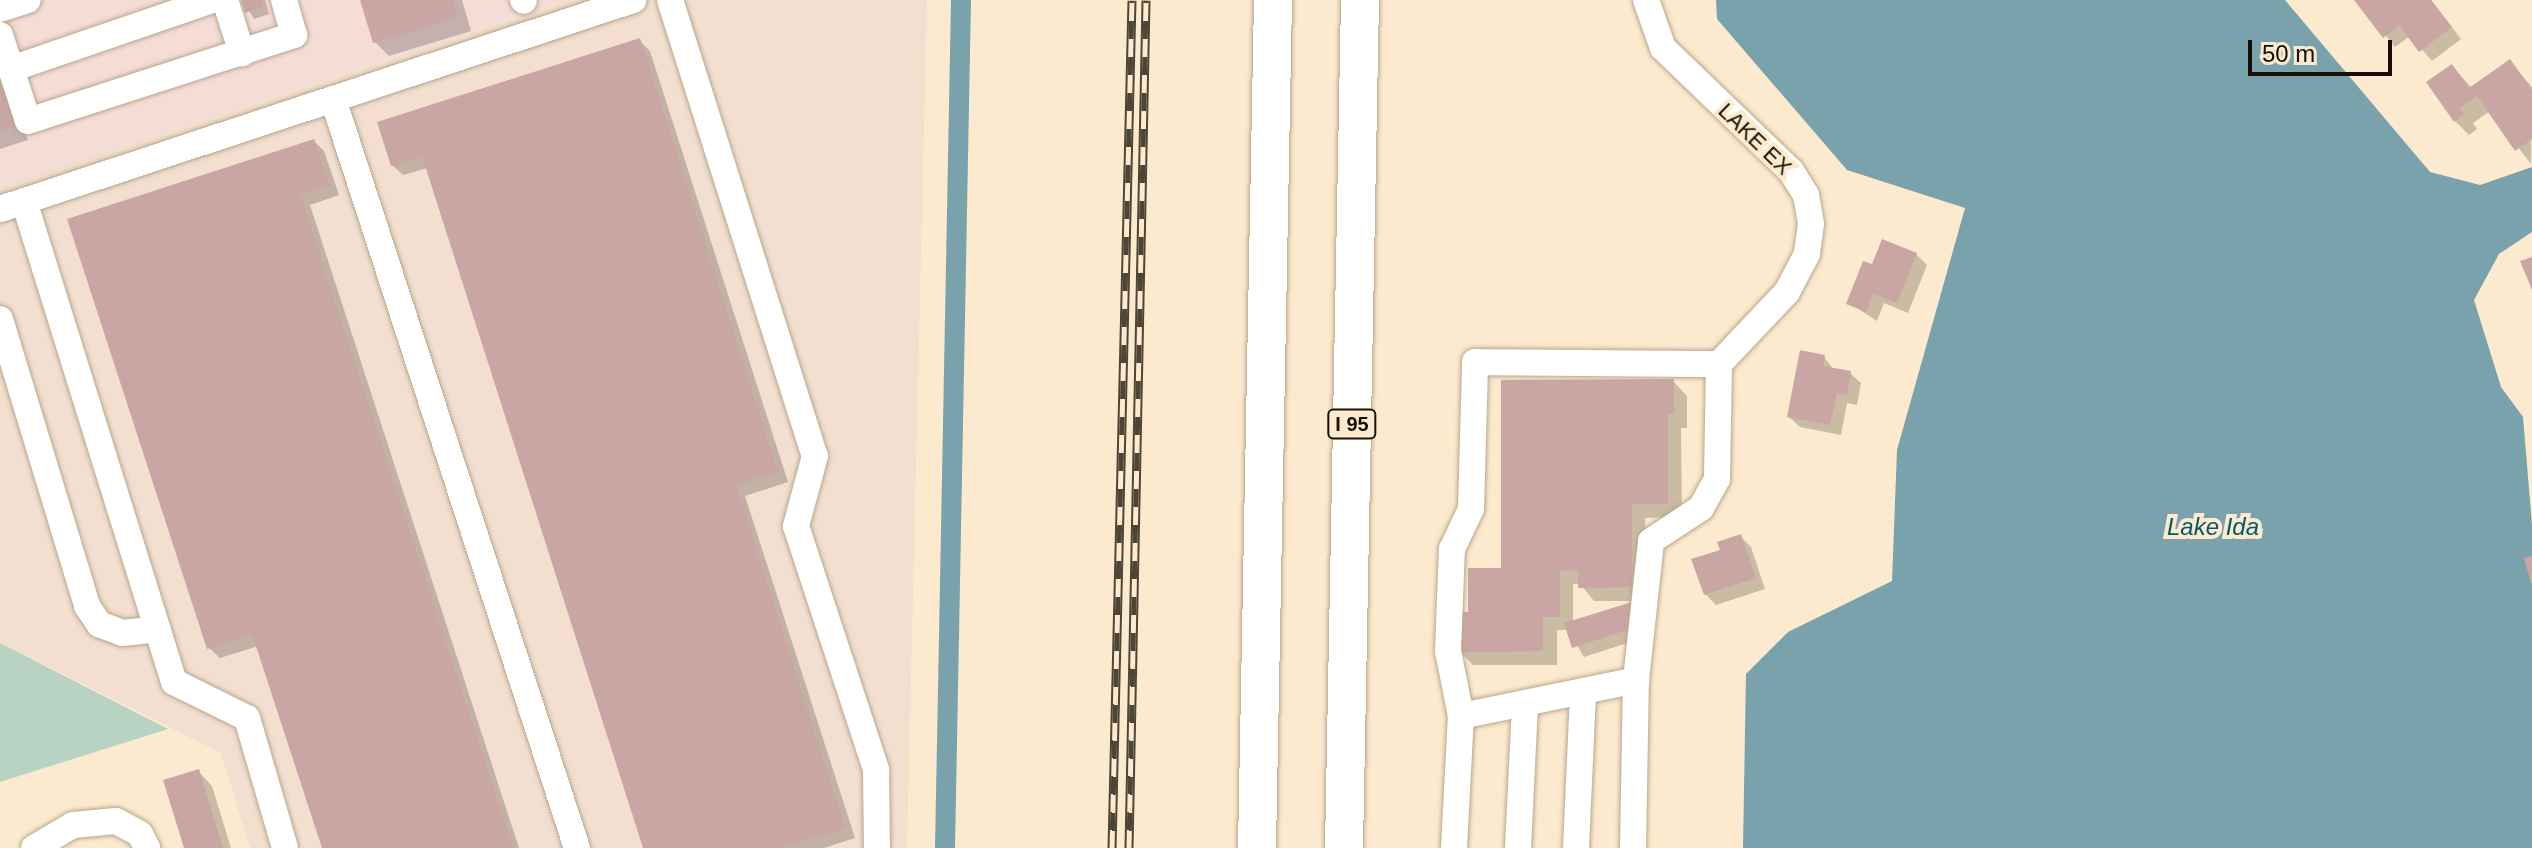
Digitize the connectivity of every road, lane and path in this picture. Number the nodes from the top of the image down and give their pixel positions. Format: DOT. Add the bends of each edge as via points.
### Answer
graph roads {
  1 [pos="28,0"];
  2 [pos="213,0"];
  3 [pos="225,0"];
  4 [pos="284,0"];
  5 [pos="633,0"];
  6 [pos="670,0"];
  7 [pos="1273,0"];
  8 [pos="1360,0"];
  9 [pos="1646,0"];
  10 [pos="0,9"];
  11 [pos="0,35"];
  12 [pos="242,53"];
  13 [pos="11,69"];
  14 [pos="333,99"];
  15 [pos="12,205"];
  16 [pos="0,319"];
  17 [pos="1719,364"];
  18 [pos="158,629"];
  19 [pos="1636,680"];
  20 [pos="1583,691"];
  21 [pos="1525,703"];
  22 [pos="1461,716"];
  23 [pos="34,848"];
  24 [pos="147,848"];
  25 [pos="285,848"];
  26 [pos="577,848"];
  27 [pos="877,848"];
  28 [pos="1257,848"];
  29 [pos="1344,848"];
  30 [pos="1454,848"];
  31 [pos="1518,848"];
  32 [pos="1576,848"];
  33 [pos="1633,848"];
  1 -- 10 [label="street"];
  2 -- 13 [label="street"];
  3 -- 12 [label="street"];
  4 -- 12 [label="street" via="294,35"];
  5 -- 14 [label="street"];
  6 -- 27 [label="street" via="815,456 796,526 876,770"];
  7 -- 28 [label="highway"];
  8 -- 29 [label="highway, I 95"];
  9 -- 17 [label="street, LAKE EX" via="1663,48 1791,171 1806,195 1811,224 1807,254 1787,292"];
  11 -- 13 [label="street"];
  12 -- 13 [label="street" via="28,121"];
  14 -- 15 [label="street"];
  14 -- 26 [label="street"];
  15 -- 18 [label="street"];
  16 -- 18 [label="street" via="87,606 99,624 122,633"];
  17 -- 19 [label="street" via="1717,479 1701,508 1651,541"];
  17 -- 22 [label="street" via="1475,362 1471,509 1452,549 1448,651"];
  18 -- 25 [label="street" via="174,682 247,718"];
  19 -- 20 [label="street"];
  19 -- 33 [label="street"];
  20 -- 21 [label="street"];
  20 -- 32 [label="street"];
  21 -- 22 [label="street"];
  21 -- 31 [label="street"];
  22 -- 30 [label="street"];
  23 -- 24 [label="street" via="73,825 116,821 140,834"];
}
